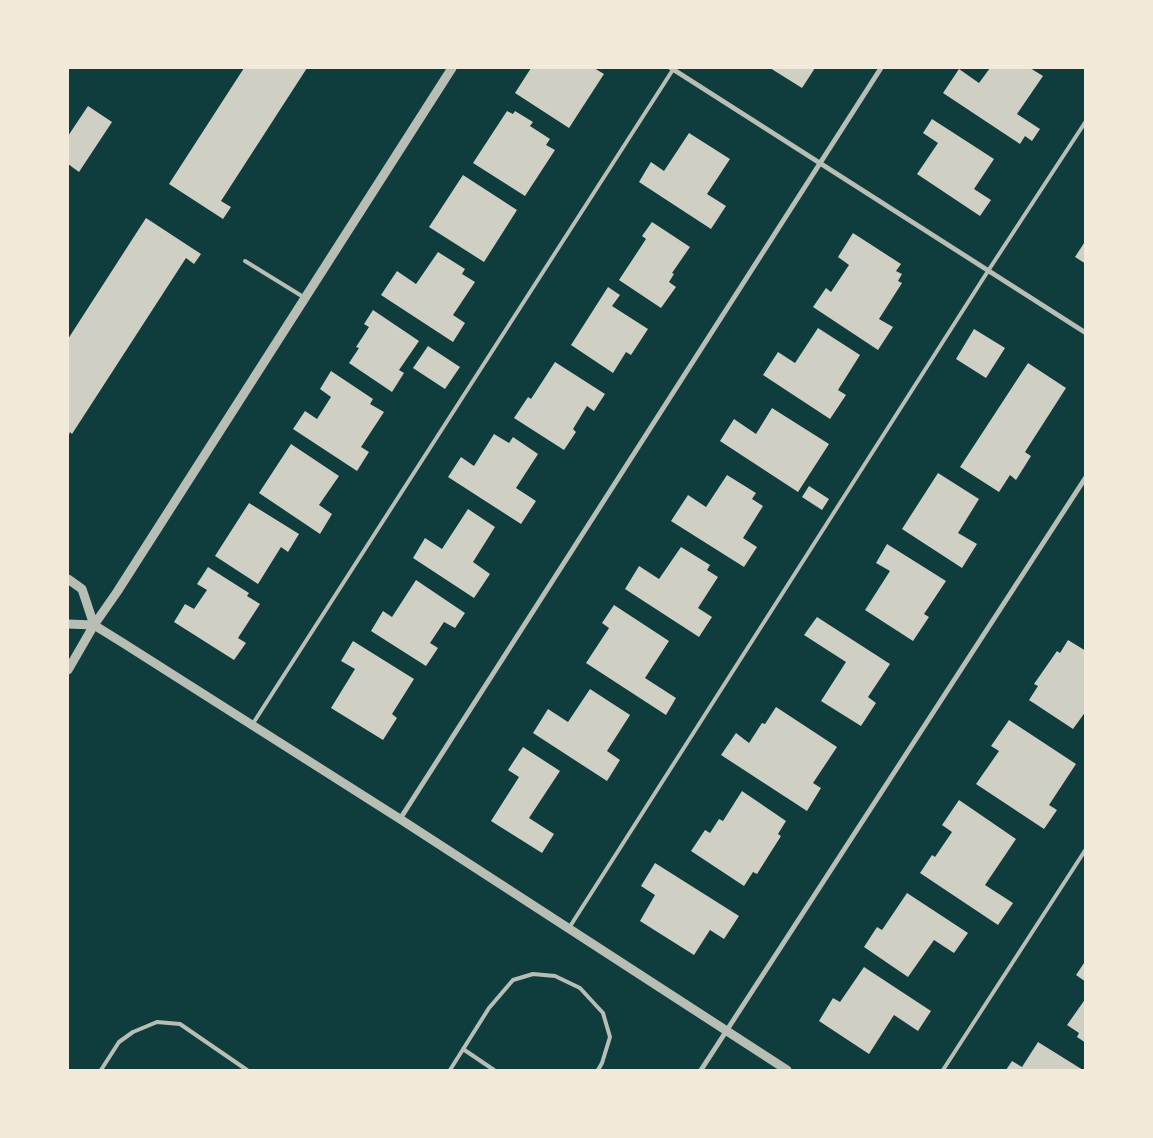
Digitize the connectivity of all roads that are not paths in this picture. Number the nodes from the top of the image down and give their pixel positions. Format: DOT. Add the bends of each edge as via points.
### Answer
graph roads {
  1 [pos="452,68"];
  2 [pos="673,68"];
  3 [pos="881,68"];
  4 [pos="1086,121"];
  5 [pos="820,163"];
  6 [pos="245,261"];
  7 [pos="988,271"];
  8 [pos="305,298"];
  9 [pos="1086,333"];
  10 [pos="1086,477"];
  11 [pos="68,579"];
  12 [pos="68,624"];
  13 [pos="94,625"];
  14 [pos="68,670"];
  15 [pos="252,725"];
  16 [pos="400,819"];
  17 [pos="1086,849"];
  18 [pos="569,928"];
  19 [pos="726,1031"];
  20 [pos="463,1049"];
  21 [pos="101,1070"];
  22 [pos="247,1070"];
  23 [pos="450,1070"];
  24 [pos="494,1070"];
  25 [pos="598,1070"];
  26 [pos="701,1070"];
  27 [pos="787,1070"];
  28 [pos="943,1070"];
  1 -- 8 [label="street"];
  2 -- 5 [label="street"];
  2 -- 15 [label="lane"];
  3 -- 5 [label="street"];
  4 -- 7 [label="lane"];
  5 -- 7 [label="street"];
  5 -- 16 [label="street"];
  6 -- 8 [label="lane"];
  7 -- 9 [label="street"];
  7 -- 18 [label="lane"];
  8 -- 13 [label="street"];
  10 -- 19 [label="street"];
  11 -- 13 [label="street" via="82,589"];
  12 -- 13 [label="street"];
  13 -- 14 [label="street"];
  13 -- 15 [label="street"];
  15 -- 16 [label="street"];
  16 -- 18 [label="street"];
  17 -- 28 [label="lane"];
  18 -- 19 [label="street"];
  19 -- 26 [label="street"];
  19 -- 27 [label="street"];
  20 -- 23 [label="lane"];
  20 -- 24 [label="lane"];
  20 -- 25 [label="lane" via="489,1008 513,980 533,974 555,976 580,988 604,1013 610,1037"];
  21 -- 22 [label="lane" via="120,1042 133,1032 157,1022 180,1024"];
}
